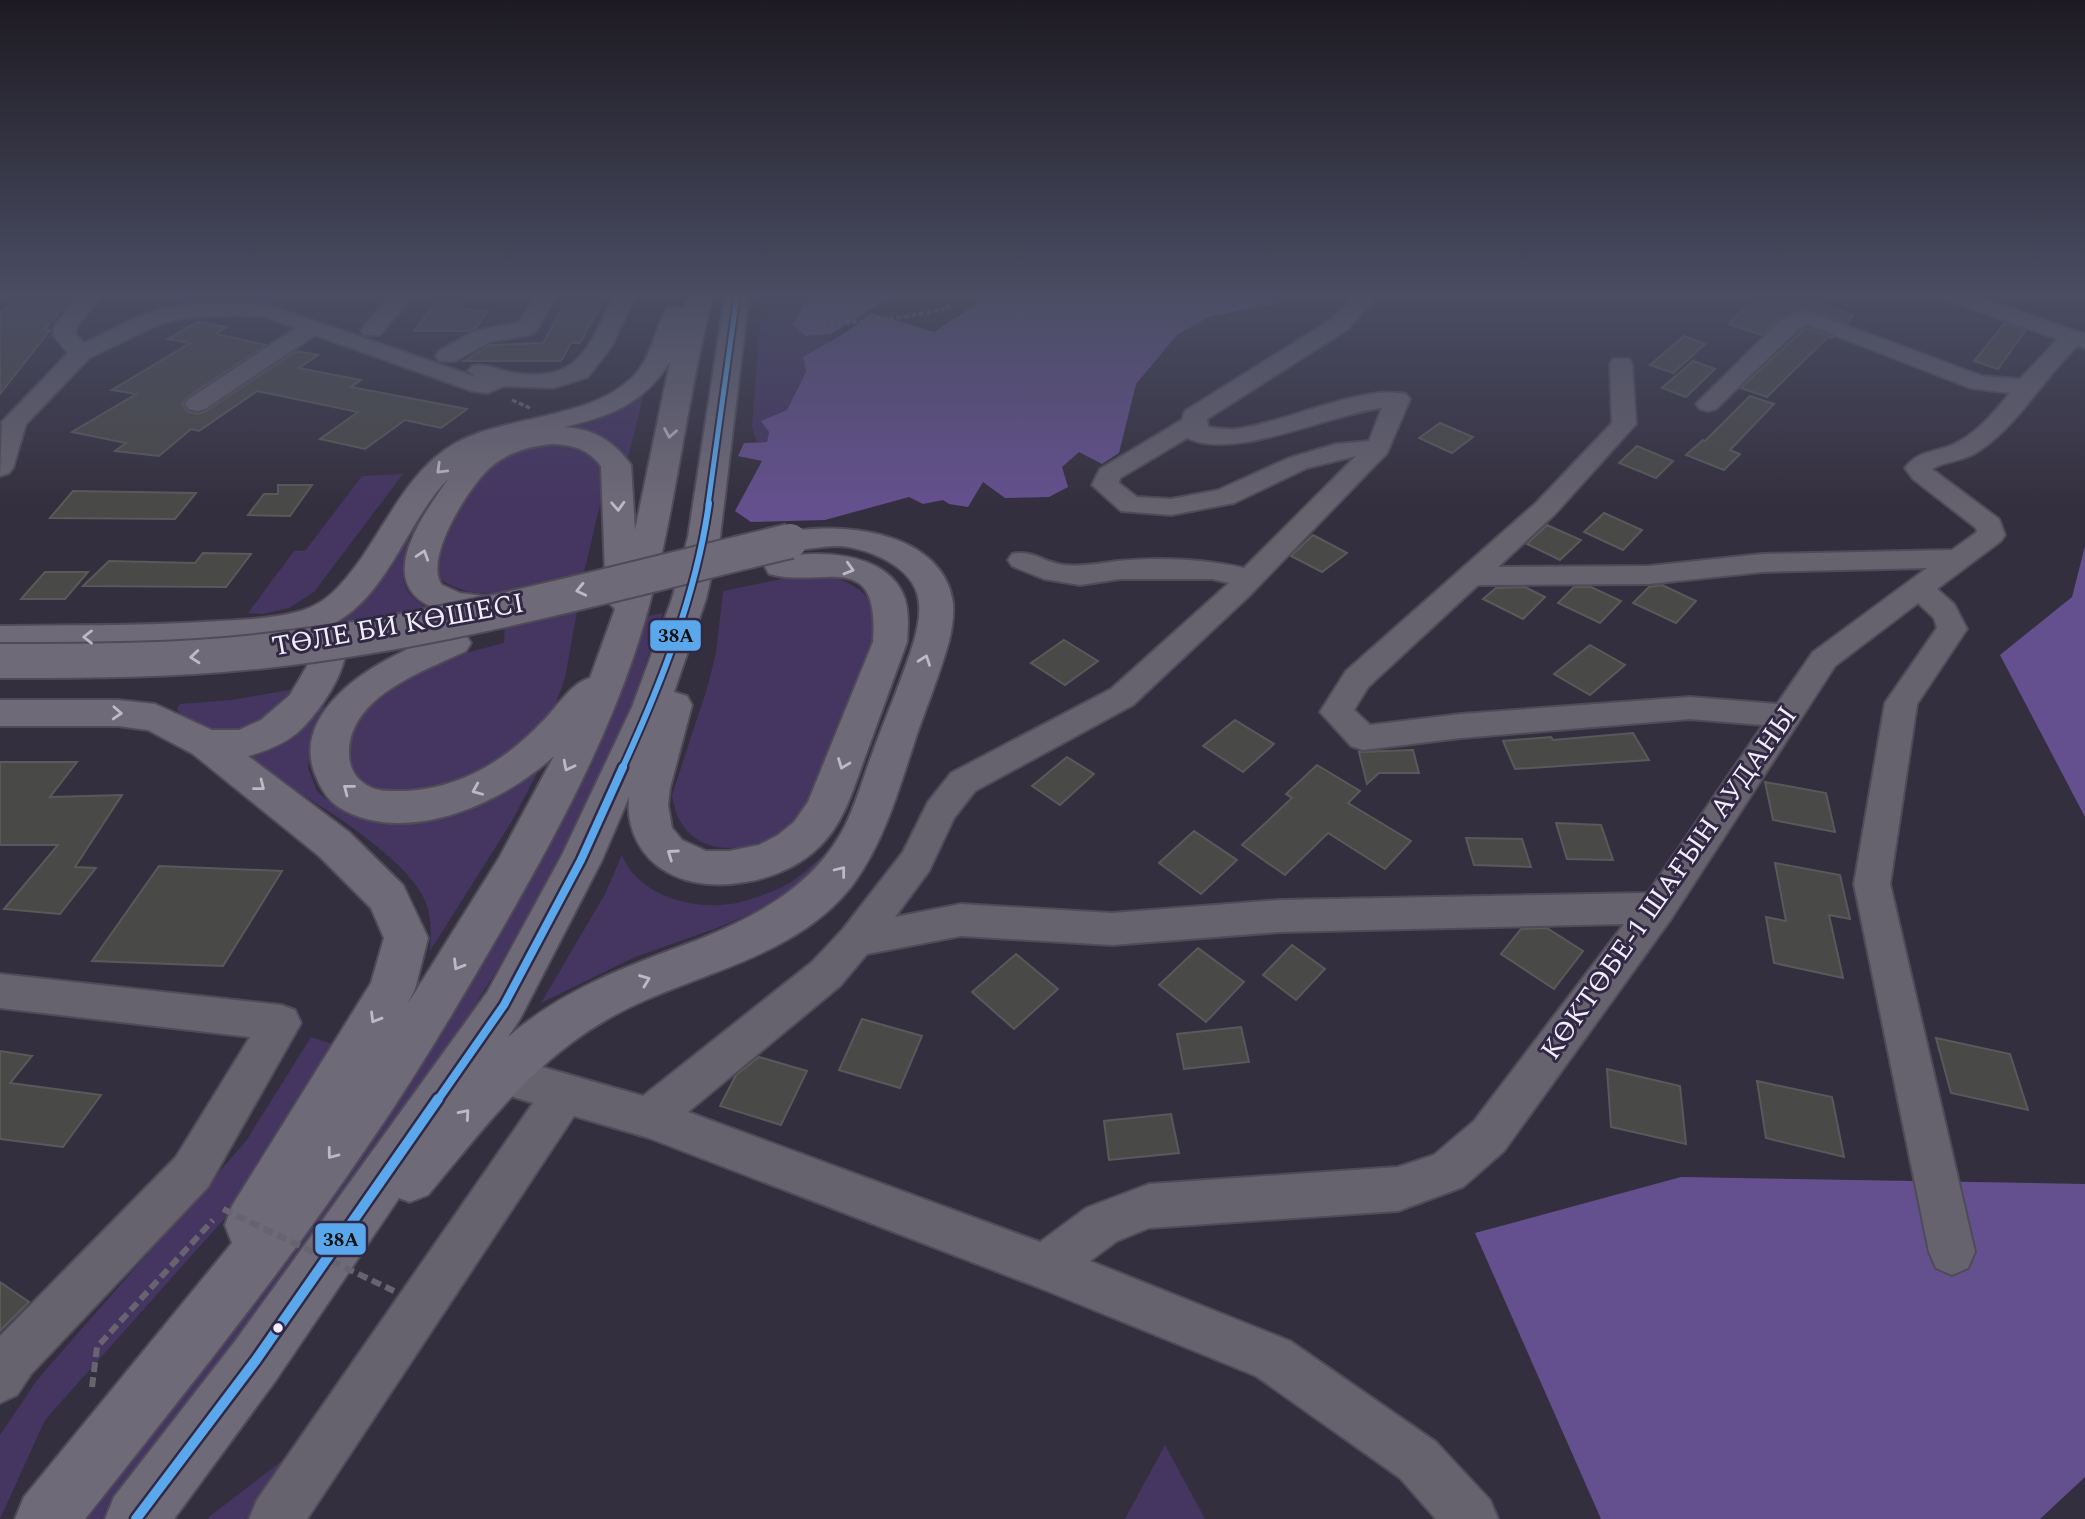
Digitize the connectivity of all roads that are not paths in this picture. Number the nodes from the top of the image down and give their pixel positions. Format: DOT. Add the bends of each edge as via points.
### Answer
graph roads {
  1 [pos="68,366"];
  2 [pos="254,366"];
  3 [pos="421,366"];
  4 [pos="469,366"];
  5 [pos="587,366"];
  6 [pos="654,366"];
  7 [pos="684,366"];
  8 [pos="727,366"];
  9 [pos="1274,366"];
  10 [pos="1621,366"];
  11 [pos="1747,366"];
  12 [pos="1934,366"];
  13 [pos="2052,366"];
  14 [pos="498,379"];
  15 [pos="2027,387"];
  16 [pos="197,404"];
  17 [pos="1708,404"];
  18 [pos="1195,423"];
  19 [pos="1378,448"];
  20 [pos="0,468"];
  21 [pos="786,554"];
  22 [pos="1958,559"];
  23 [pos="1022,560"];
  24 [pos="1471,576"];
  25 [pos="1250,578"];
  26 [pos="1918,589"];
  27 [pos="689,599"];
  28 [pos="504,608"];
  29 [pos="278,627"];
  30 [pos="0,638"];
  31 [pos="454,643"];
  32 [pos="620,648"];
  33 [pos="0,661"];
  34 [pos="0,687"];
  35 [pos="0,713"];
  36 [pos="1787,716"];
  37 [pos="206,744"];
  38 [pos="1658,908"];
  39 [pos="856,940"];
  40 [pos="0,990"];
  41 [pos="482,1069"];
  42 [pos="564,1094"];
  43 [pos="649,1118"];
  44 [pos="1952,1252"];
  45 [pos="1045,1267"];
  46 [pos="0,1378"];
  47 [pos="157,1383"];
  48 [pos="46,1519"];
  49 [pos="136,1519"];
  50 [pos="276,1519"];
  51 [pos="1471,1519"];
  1 -- 20 [label="street" via="14,422"];
  2 -- 16 [label="street"];
  3 -- 14 [label="street" via="472,384 488,386"];
  4 -- 14 [label="street"];
  5 -- 14 [label="street" via="563,379"];
  6 -- 29 [label="main road, one-way" via="629,392 583,415 503,433 461,452 431,479 380,558 341,605 303,622"];
  7 -- 32 [label="main road, one-way" via="649,544"];
  8 -- 27 [label="main road" via="704,537"];
  9 -- 18 [label="street" via="1194,416"];
  10 -- 24 [label="street" via="1623,424 1546,508"];
  11 -- 17 [label="street"];
  12 -- 15 [label="street" via="1978,383"];
  13 -- 15 [label="street, КӨКТӨБЕ-1 ШАҒЫН АУДАНЫ"];
  15 -- 22 [label="street, КӨКТӨБЕ-1 ШАҒЫН АУДАНЫ" via="1998,423 1967,448 1918,468 1989,525 1991,535"];
  18 -- 19 [label="street" via="1197,433 1235,437 1398,399"];
  18 -- 19 [label="street" via="1109,474 1105,485 1130,505 1171,507 1225,496 1309,459 1345,449"];
  19 -- 25 [label="street"];
  21 -- 27 [label="main road, one-way" via="870,576 884,589 894,619 890,642 825,811 806,835 782,853 754,865 721,869 688,864 666,852 653,834 650,786 683,677"];
  21 -- 28 [label="main road, ТӨЛЕ БИ КӨШЕСІ, one-way, bridge"];
  21 -- 31 [label="main road, ТӨЛЕ БИ КӨШЕСІ"];
  41 -- 21 [label="main road, one-way" via="585,1007 755,937 797,913 851,858 930,646 936,602 929,583 912,563 864,540 840,537"];
  22 -- 24 [label="street" via="1762,564 1649,575"];
  22 -- 26 [label="street, КӨКТӨБЕ-1 ШАҒЫН АУДАНЫ"];
  23 -- 25 [label="street" via="1055,573 1080,576 1121,570 1212,570"];
  24 -- 36 [label="street" via="1357,679 1336,712 1363,738 1690,708"];
  25 -- 39 [label="street" via="1122,698 963,782 940,811 916,861"];
  26 -- 36 [label="street, КӨКТӨБЕ-1 ШАҒЫН АУДАНЫ" via="1824,659"];
  26 -- 44 [label="street" via="1940,606 1952,629 1901,702 1872,884"];
  27 -- 41 [label="main road" via="650,707 581,860 504,1005"];
  28 -- 32 [label="main road, one-way" via="440,598 424,586 418,571 432,531 466,474 502,447 551,436 596,443 609,452 616,465"];
  28 -- 33 [label="main road, ТӨЛЕ БИ КӨШЕСІ, one-way, bridge" via="369,635 192,658"];
  29 -- 30 [label="main road, one-way" via="133,637"];
  29 -- 37 [label="main road" via="307,629 325,637 329,647 324,668 304,705 266,735 239,744"];
  32 -- 31 [label="main road, one-way" via="588,696 542,744 486,786 449,801 412,807 378,806 350,793 332,776 328,754 345,710 403,665"];
  31 -- 34 [label="main road, ТӨЛЕ БИ КӨШЕСІ" via="289,672 207,681"];
  32 -- 47 [label="main road, one-way" via="588,728 525,854 432,1007 336,1149"];
  35 -- 37 [label="main road, one-way" via="155,717"];
  36 -- 38 [label="street, КӨКТӨБЕ-1 ШАҒЫН АУДАНЫ"];
  37 -- 47 [label="main road, one-way" via="334,844 388,897 407,937 392,989"];
  38 -- 39 [label="street" via="1280,916 1112,929 961,920"];
  38 -- 45 [label="street, КӨКТӨБЕ-1 ШАҒЫН АУДАНЫ" via="1489,1136 1447,1172 1398,1189 1149,1206 1102,1224"];
  39 -- 43 [label="street" via="826,974"];
  40 -- 46 [label="street" via="281,1023 192,1172 14,1357"];
  41 -- 42 [label="street"];
  49 -- 41 [label="main road, one-way"];
  42 -- 43 [label="street"];
  42 -- 50 [label="street"];
  43 -- 45 [label="street"];
  45 -- 51 [label="street" via="1273,1358 1419,1460"];
  47 -- 48 [label="main road"];
}
